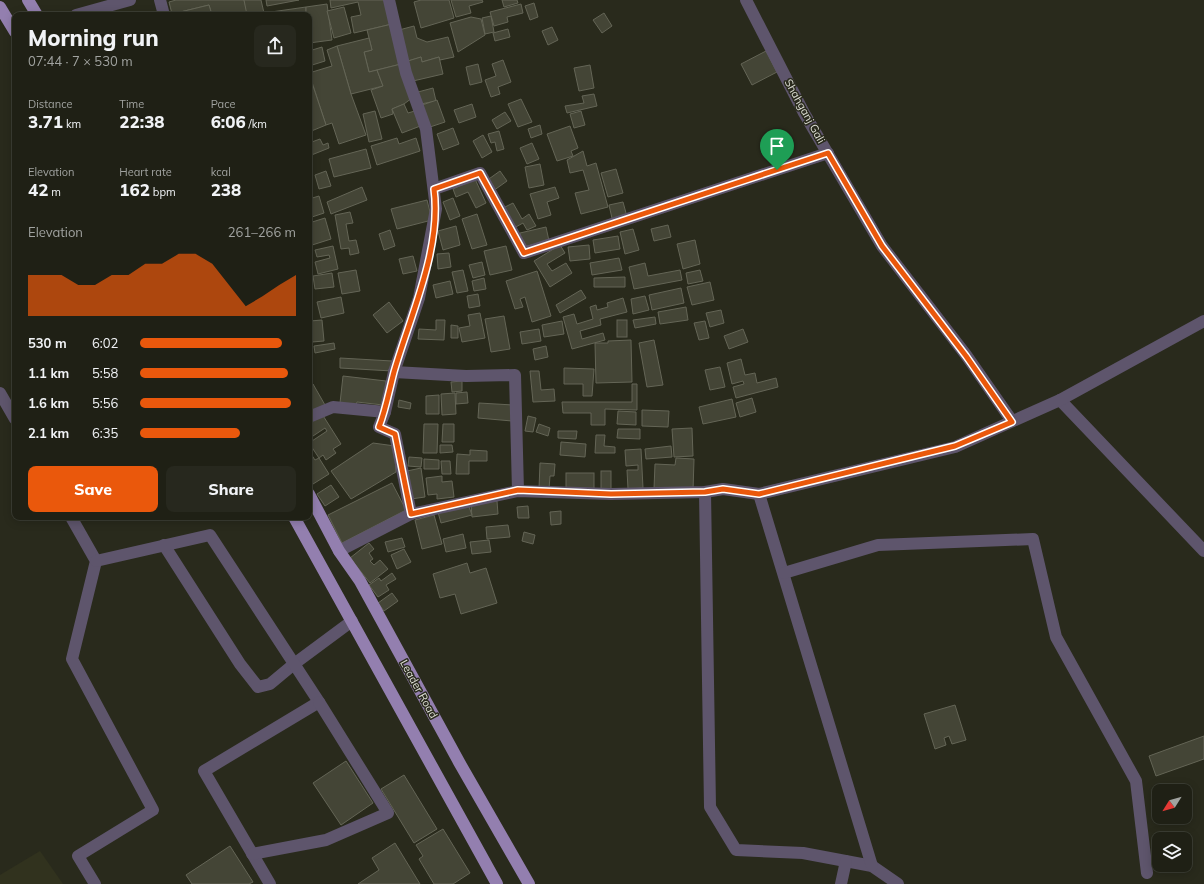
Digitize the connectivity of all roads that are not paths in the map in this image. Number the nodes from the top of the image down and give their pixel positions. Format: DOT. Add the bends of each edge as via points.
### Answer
graph roads {
  1 [pos="28,0"];
  2 [pos="130,0"];
  3 [pos="160,0"];
  4 [pos="389,0"];
  5 [pos="746,0"];
  6 [pos="0,7"];
  7 [pos="35,12"];
  8 [pos="87,12"];
  9 [pos="163,12"];
  10 [pos="12,27"];
  11 [pos="828,153"];
  12 [pos="434,189"];
  13 [pos="1204,321"];
  14 [pos="394,372"];
  15 [pos="0,393"];
  16 [pos="1060,400"];
  17 [pos="385,412"];
  18 [pos="12,414"];
  19 [pos="312,416"];
  20 [pos="1012,422"];
  21 [pos="518,490"];
  22 [pos="705,492"];
  23 [pos="759,494"];
  24 [pos="312,500"];
  25 [pos="411,514"];
  26 [pos="73,520"];
  27 [pos="296,520"];
  28 [pos="164,545"];
  29 [pos="339,551"];
  30 [pos="1204,551"];
  31 [pos="96,561"];
  32 [pos="784,574"];
  33 [pos="352,621"];
  34 [pos="294,664"];
  35 [pos="319,702"];
  36 [pos="252,854"];
  37 [pos="846,861"];
  38 [pos="872,866"];
  39 [pos="1147,873"];
  40 [pos="96,884"];
  41 [pos="270,884"];
  42 [pos="497,884"];
  43 [pos="529,884"];
  44 [pos="841,884"];
  45 [pos="898,884"];
  1 -- 7 [label="main road"];
  2 -- 8 [label="street"];
  3 -- 9 [label="street"];
  4 -- 12 [label="street" via="406,73 426,129"];
  5 -- 11 [label="street, Shahganj Gali" via="804,113"];
  6 -- 10 [label="main road"];
  11 -- 12 [label="street" via="524,253 480,173"];
  11 -- 20 [label="street, Shahganj Gali" via="882,246 966,356"];
  12 -- 14 [label="street" via="436,209 419,298"];
  13 -- 16 [label="street"];
  14 -- 17 [label="street"];
  14 -- 21 [label="street" via="466,376 515,375"];
  15 -- 18 [label="street"];
  16 -- 20 [label="street"];
  16 -- 30 [label="street"];
  17 -- 19 [label="street" via="332,407"];
  17 -- 25 [label="street" via="379,427 395,434"];
  20 -- 23 [label="street" via="955,446"];
  21 -- 22 [label="street" via="611,494"];
  21 -- 25 [label="street"];
  22 -- 23 [label="street" via="723,489"];
  22 -- 37 [label="street" via="710,807 736,850 803,853"];
  23 -- 32 [label="street"];
  24 -- 29 [label="main road, Leader Road"];
  25 -- 29 [label="street"];
  26 -- 31 [label="street"];
  27 -- 33 [label="main road"];
  28 -- 31 [label="street"];
  28 -- 34 [label="street" via="210,535"];
  28 -- 34 [label="street" via="240,664 258,687 270,684"];
  29 -- 43 [label="main road, Leader Road" via="360,581"];
  31 -- 40 [label="street" via="72,659 153,810 78,856"];
  32 -- 38 [label="street"];
  32 -- 39 [label="street" via="878,545 1033,539 1056,637 1136,781"];
  33 -- 34 [label="street"];
  33 -- 42 [label="main road"];
  34 -- 35 [label="street"];
  35 -- 36 [label="street" via="204,771"];
  35 -- 36 [label="street" via="388,813 326,840"];
  36 -- 41 [label="street"];
  37 -- 38 [label="street"];
  37 -- 44 [label="street"];
  38 -- 45 [label="street"];
}
